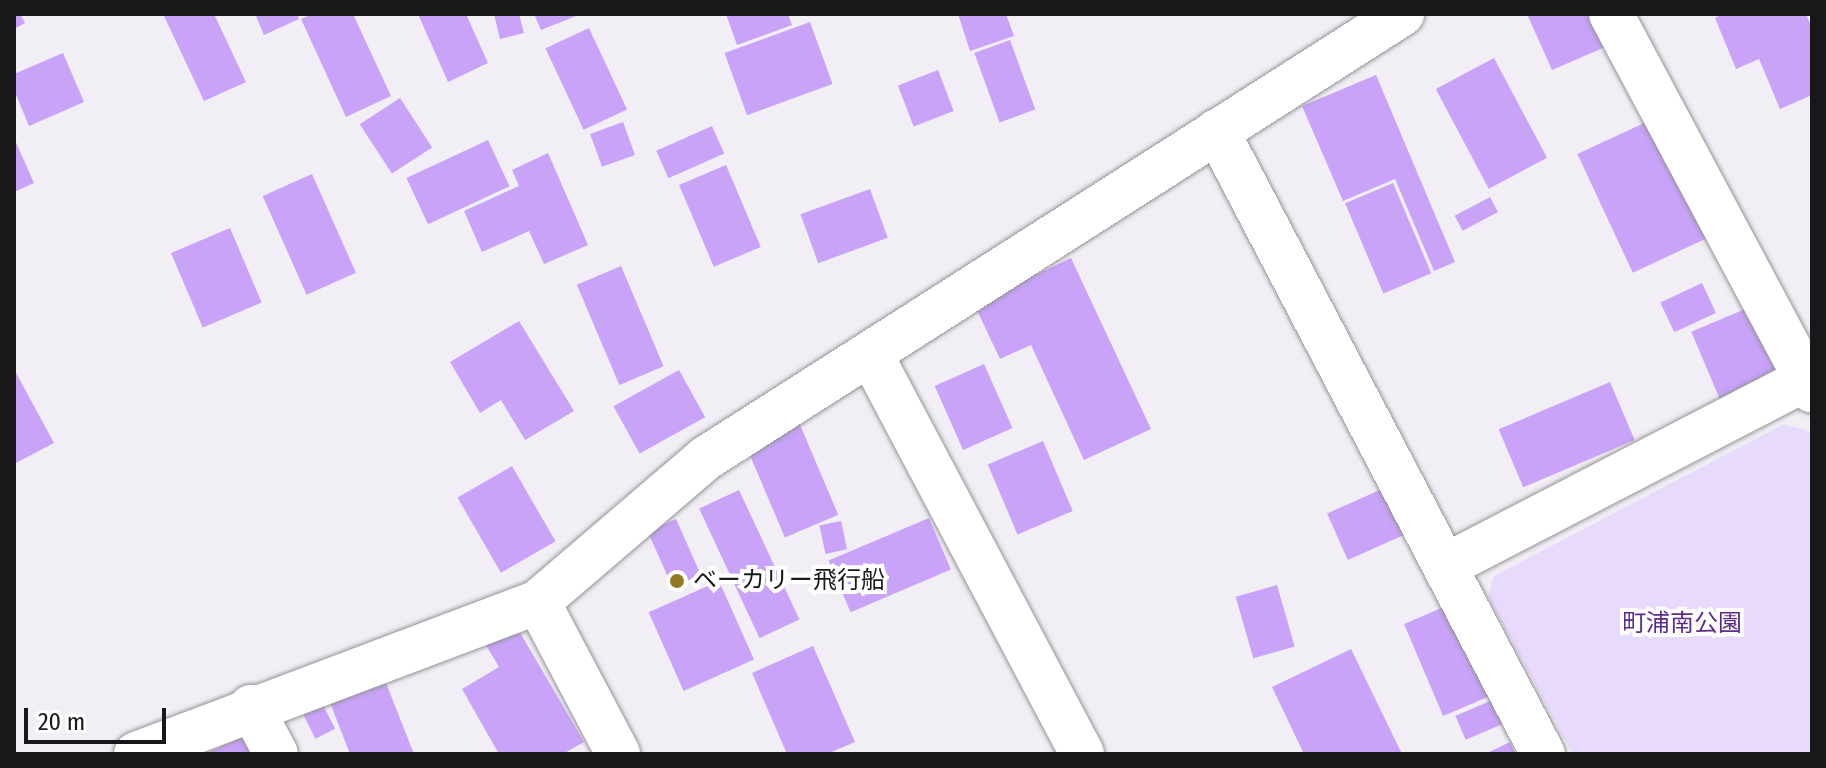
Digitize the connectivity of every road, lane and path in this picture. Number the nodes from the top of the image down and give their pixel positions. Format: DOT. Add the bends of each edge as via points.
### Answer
graph roads {
  1 [pos="1402,14"];
  2 [pos="1611,14"];
  3 [pos="1217,131"];
  4 [pos="871,355"];
  5 [pos="1809,385"];
  6 [pos="1447,565"];
  7 [pos="538,602"];
  8 [pos="251,707"];
  9 [pos="136,754"];
  10 [pos="276,754"];
  11 [pos="618,754"];
  12 [pos="1082,754"];
  13 [pos="1543,754"];
  1 -- 3 [label="street"];
  2 -- 5 [label="street"];
  3 -- 4 [label="street"];
  3 -- 6 [label="street"];
  4 -- 7 [label="street" via="706,458"];
  4 -- 12 [label="street"];
  5 -- 6 [label="street"];
  6 -- 13 [label="street"];
  7 -- 8 [label="street"];
  7 -- 11 [label="street"];
  8 -- 9 [label="street"];
  8 -- 10 [label="street"];
}
